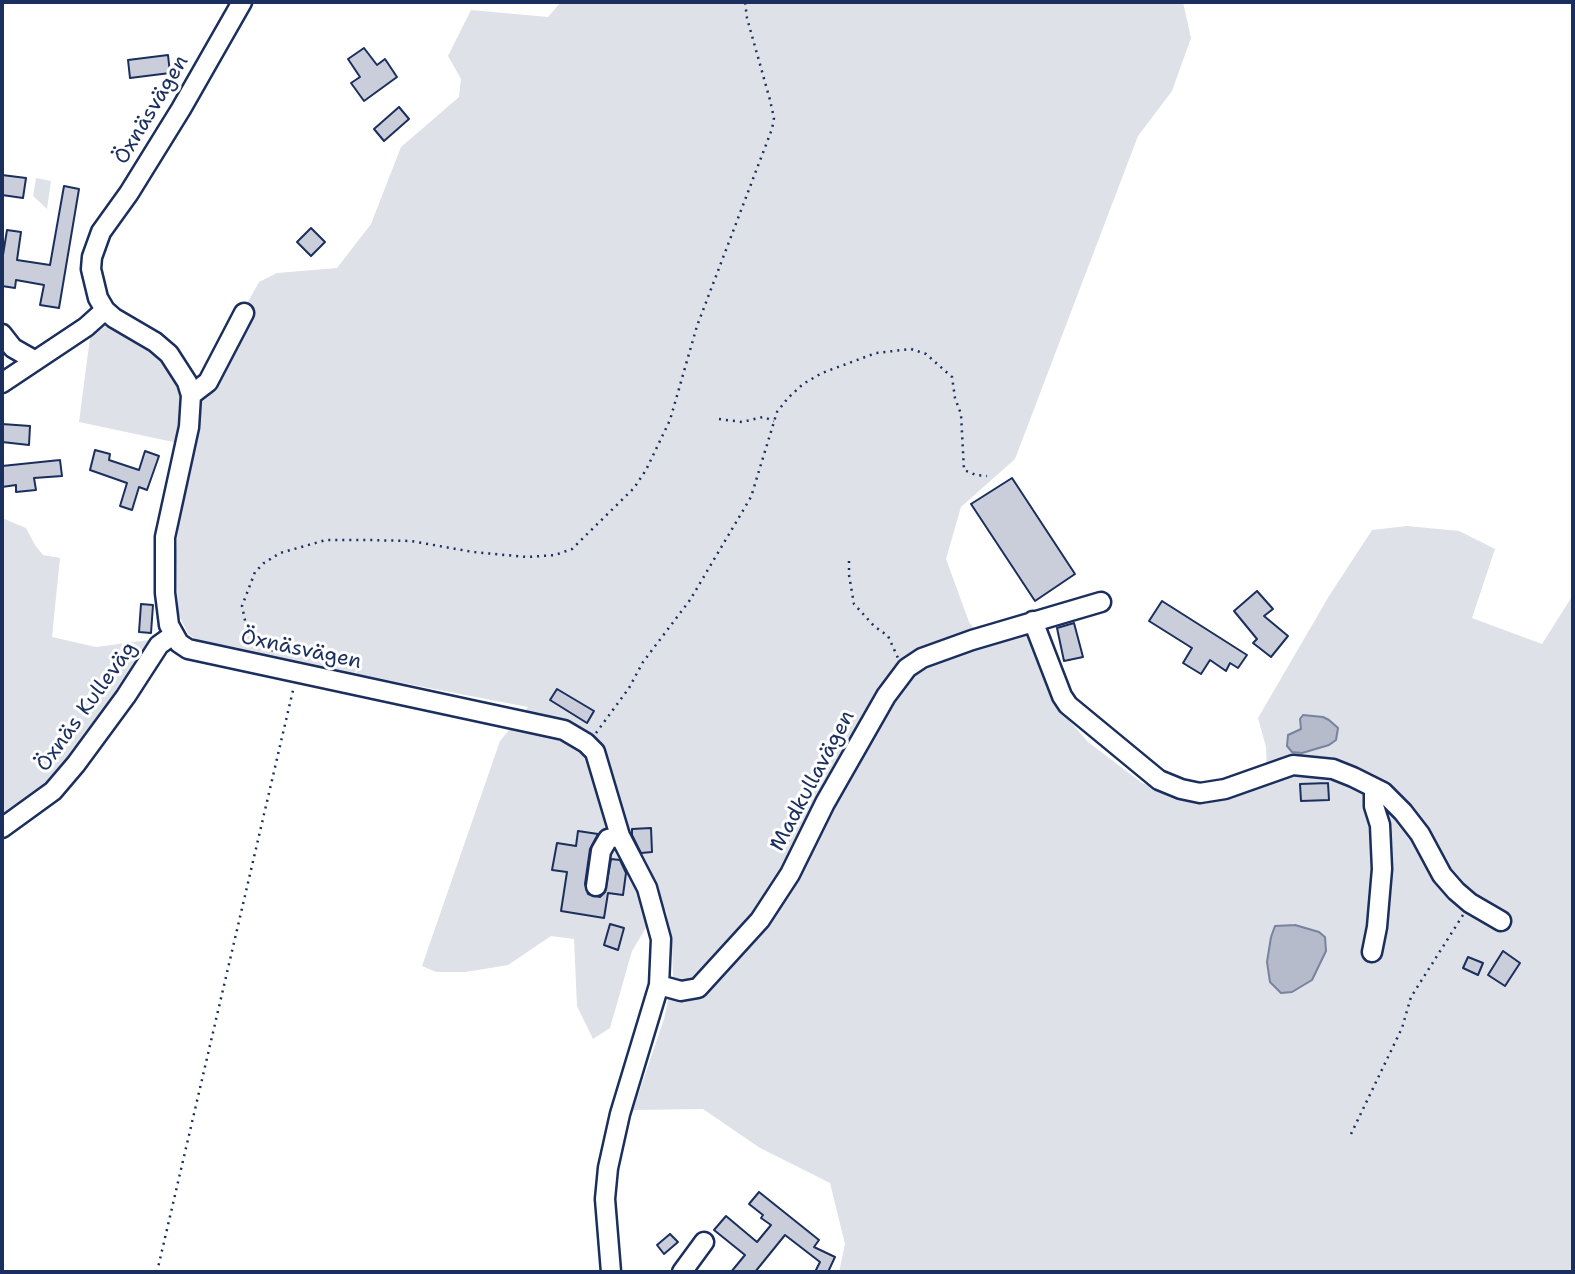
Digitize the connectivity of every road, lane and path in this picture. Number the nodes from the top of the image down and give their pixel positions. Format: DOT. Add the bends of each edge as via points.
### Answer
graph roads {
  1 [pos="242,2"];
  2 [pos="745,2"];
  3 [pos="105,310"];
  4 [pos="244,313"];
  5 [pos="2,334"];
  6 [pos="34,360"];
  7 [pos="2,383"];
  8 [pos="191,395"];
  9 [pos="719,419"];
  10 [pos="774,421"];
  11 [pos="987,476"];
  12 [pos="849,561"];
  13 [pos="1101,602"];
  14 [pos="1034,621"];
  15 [pos="173,635"];
  16 [pos="274,668"];
  17 [pos="907,668"];
  18 [pos="298,673"];
  19 [pos="586,743"];
  20 [pos="1374,788"];
  21 [pos="2,828"];
  22 [pos="620,836"];
  23 [pos="596,886"];
  24 [pos="1470,903"];
  25 [pos="1501,921"];
  26 [pos="1372,952"];
  27 [pos="659,985"];
  28 [pos="1351,1134"];
  29 [pos="705,1242"];
  30 [pos="157,1272"];
  31 [pos="611,1272"];
  32 [pos="682,1272"];
  1 -- 3 [label="street, Öxnäsvägen" via="95,245 91,269"];
  2 -- 16 [label="path" via="774,118 772,129 697,326 670,420 634,488 572,549 555,555 527,557 411,541 367,540 326,540 280,553 255,572 242,606 246,625 273,651"];
  3 -- 6 [label="street"];
  3 -- 8 [label="street" via="169,354"];
  4 -- 8 [label="street" via="208,382"];
  5 -- 6 [label="street" via="13,348"];
  6 -- 7 [label="street"];
  8 -- 15 [label="street" via="189,427 165,537 165,593"];
  9 -- 10 [label="path" via="742,422 763,417"];
  10 -- 11 [label="path" via="788,398 822,373 876,353 920,352 952,377 961,414 964,470"];
  10 -- 19 [label="path" via="751,497 690,600 643,662 612,715"];
  12 -- 17 [label="path" via="854,604 888,636"];
  13 -- 14 [label="street, Madkullavägen"];
  14 -- 17 [label="street, Madkullavägen" via="922,658"];
  14 -- 20 [label="street" via="1068,705 1159,780 1191,792 1213,792 1293,765 1333,769"];
  15 -- 16 [label="street, Öxnäsvägen" via="188,649"];
  15 -- 21 [label="street, Öxnäs Kulleväg" via="159,645 53,791"];
  16 -- 18 [label="street, Öxnäsvägen"];
  17 -- 27 [label="street, Madkullavägen" via="886,696 790,874 760,920 698,988 681,991"];
  18 -- 19 [label="street, Öxnäsvägen" via="552,727"];
  18 -- 30 [label="path"];
  19 -- 22 [label="street" via="595,752"];
  20 -- 24 [label="street" via="1403,812 1442,875"];
  20 -- 26 [label="street" via="1382,869"];
  22 -- 23 [label="street" via="608,839 601,851"];
  22 -- 27 [label="street" via="647,888 661,939"];
  24 -- 25 [label="street"];
  24 -- 28 [label="path" via="1411,997 1402,1028"];
  27 -- 31 [label="street" via="608,1168 605,1199"];
  29 -- 32 [label="street"];
}
